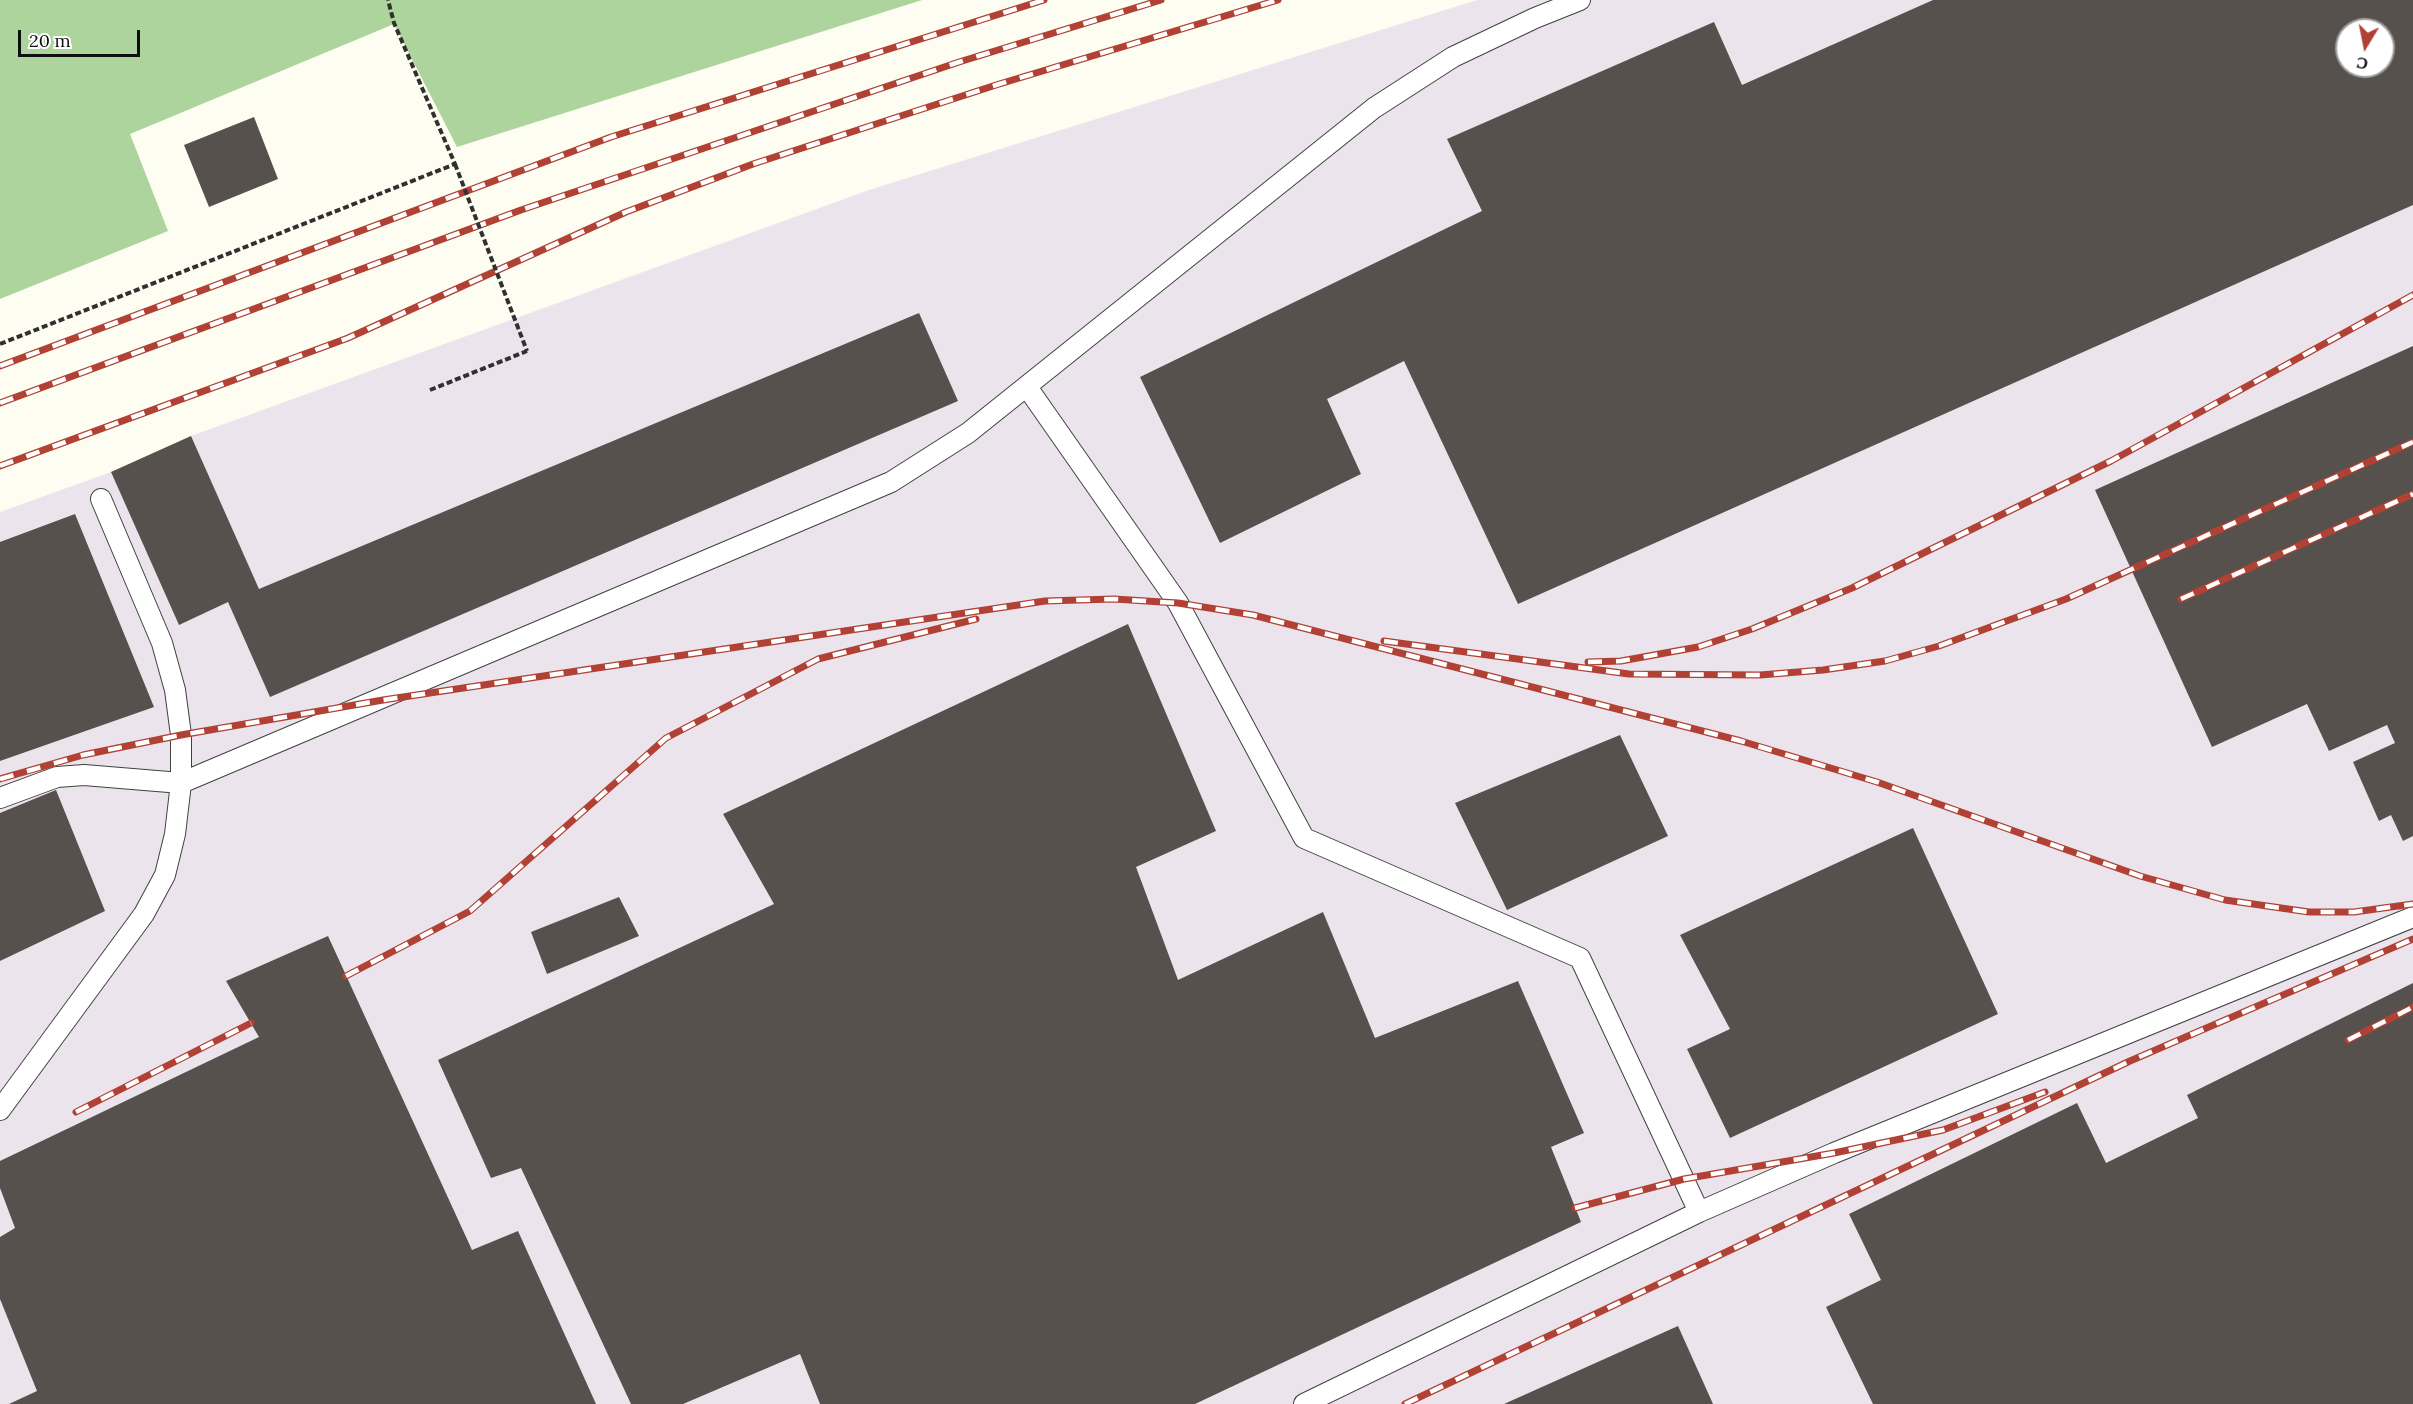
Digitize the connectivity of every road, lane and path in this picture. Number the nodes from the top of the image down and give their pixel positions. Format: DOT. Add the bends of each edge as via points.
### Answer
graph roads {
  1 [pos="388,0"];
  2 [pos="1580,0"];
  3 [pos="455,164"];
  4 [pos="0,344"];
  5 [pos="1027,387"];
  6 [pos="430,390"];
  7 [pos="101,499"];
  8 [pos="181,783"];
  9 [pos="0,798"];
  10 [pos="2413,917"];
  11 [pos="0,1110"];
  12 [pos="1699,1212"];
  13 [pos="1304,1404"];
  1 -- 3 [label="path" via="394,23"];
  2 -- 5 [label="lane" via="1453,57 1374,108"];
  3 -- 4 [label="path"];
  3 -- 6 [label="path, bridge" via="527,351"];
  5 -- 8 [label="lane" via="968,433 891,482"];
  5 -- 12 [label="lane" via="1178,603 1305,838 1580,958"];
  7 -- 8 [label="lane" via="162,643 175,690 181,735"];
  8 -- 9 [label="lane" via="84,775 57,777"];
  8 -- 11 [label="lane" via="165,875 144,914"];
  10 -- 12 [label="lane"];
  12 -- 13 [label="lane"];
}
